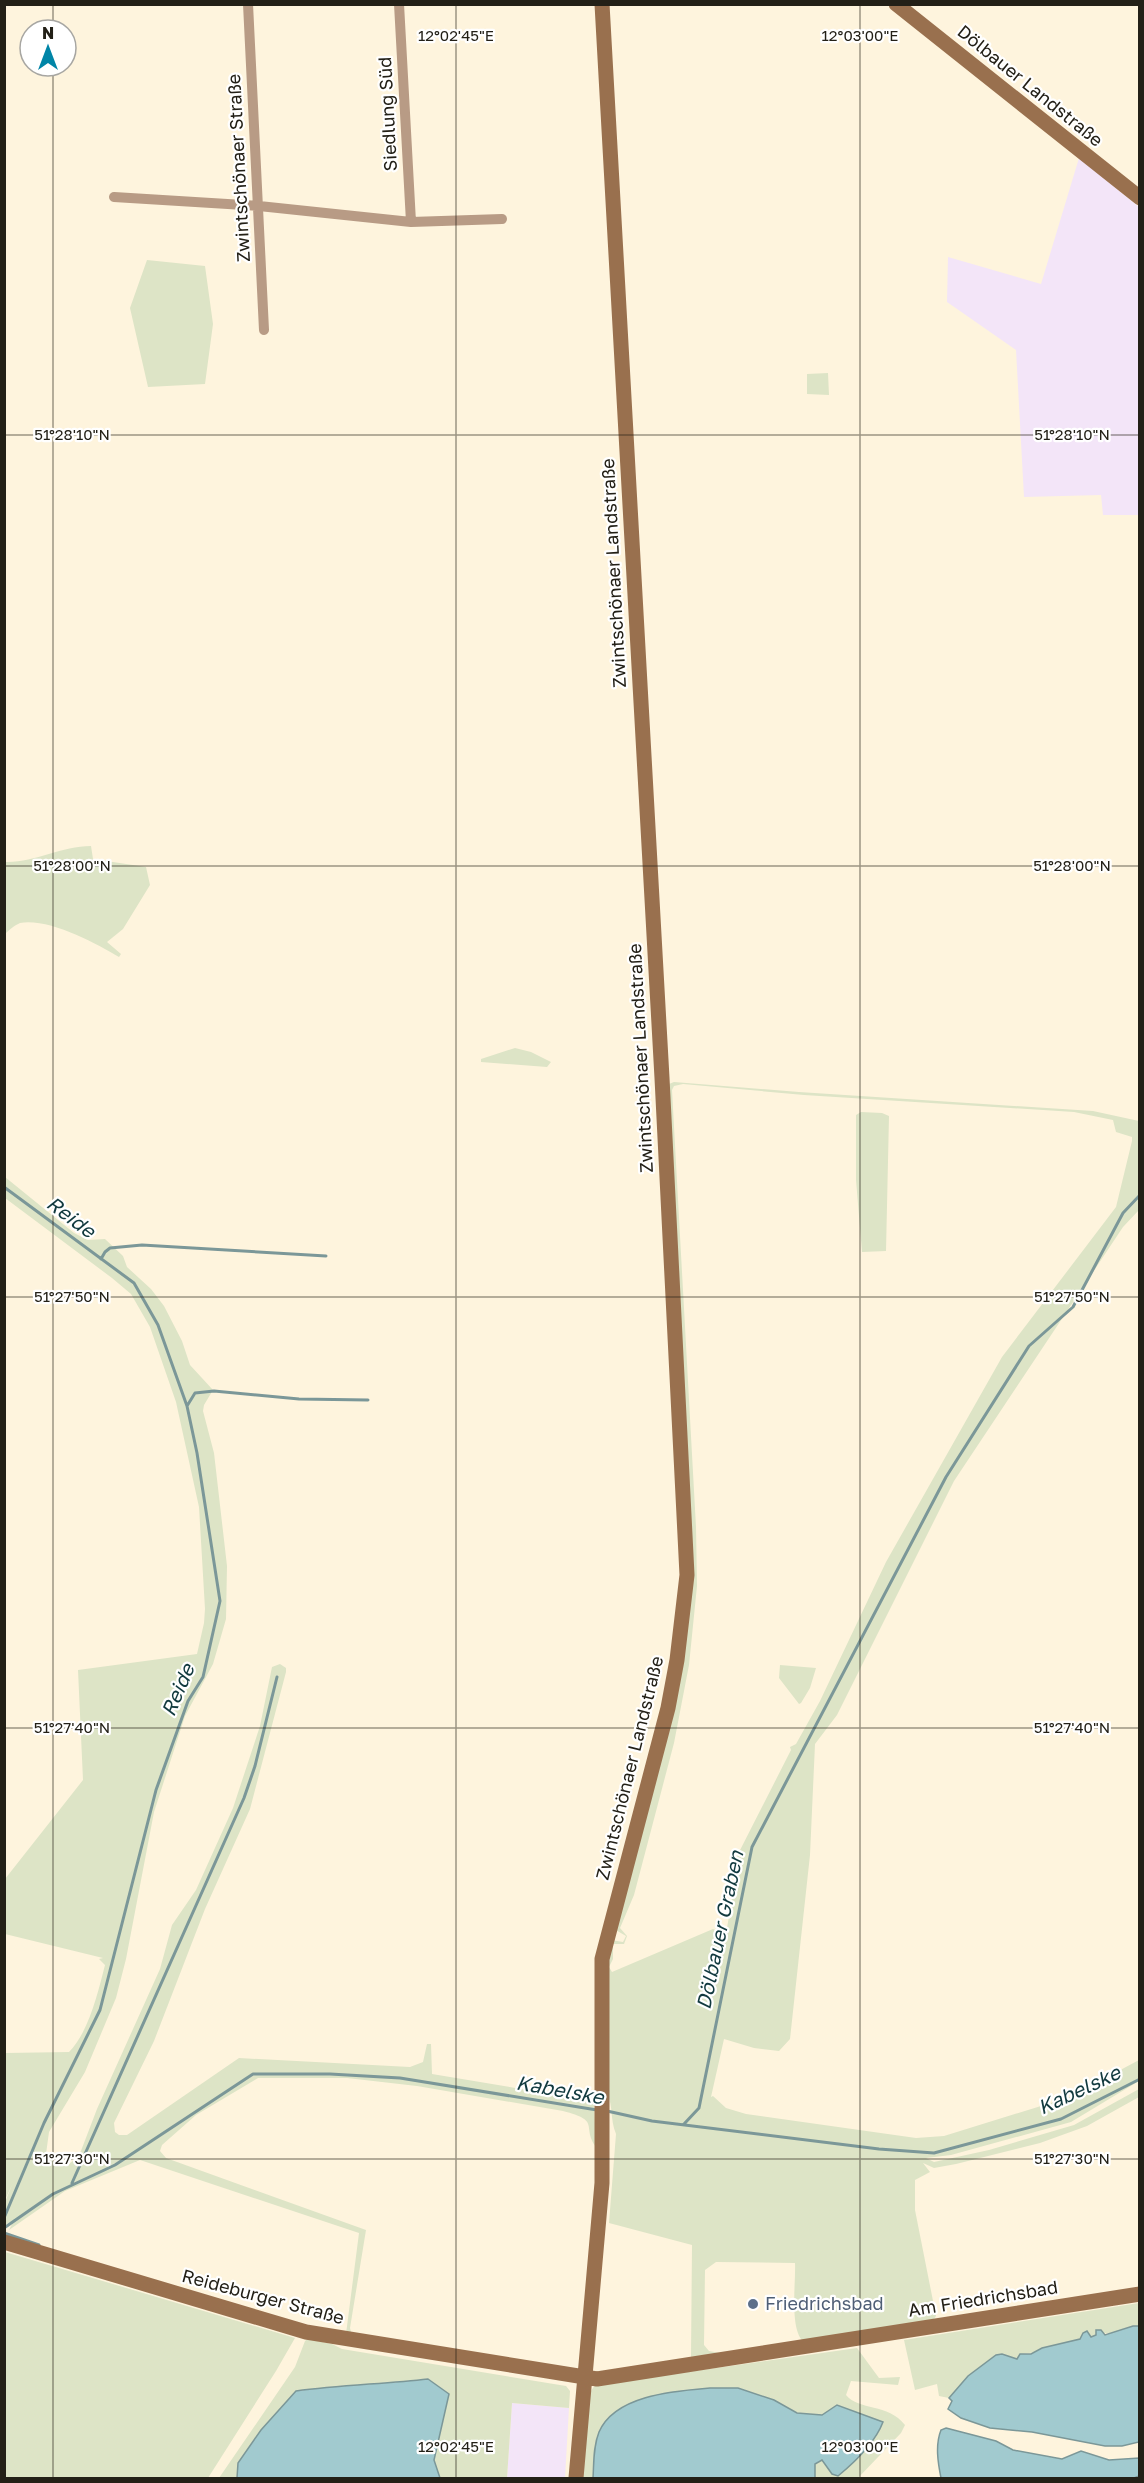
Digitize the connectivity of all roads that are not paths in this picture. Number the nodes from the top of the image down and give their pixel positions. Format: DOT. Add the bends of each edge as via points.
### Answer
graph roads {
  1 [pos="248,4"];
  2 [pos="399,4"];
  3 [pos="602,4"];
  4 [pos="896,4"];
  5 [pos="114,196"];
  6 [pos="1140,198"];
  7 [pos="259,206"];
  8 [pos="502,219"];
  9 [pos="411,222"];
  10 [pos="264,330"];
  11 [pos="6,2243"];
  12 [pos="1140,2294"];
  13 [pos="584,2378"];
  14 [pos="576,2478"];
  1 -- 7 [label="street, Zwintschönaer Straße"];
  2 -- 9 [label="street, Siedlung Süd"];
  3 -- 13 [label="main road, Zwintschönaer Landstraße" via="687,1575 668,1708 602,1959 602,2183"];
  4 -- 6 [label="main road, Dölbauer Landstraße"];
  5 -- 7 [label="street"];
  7 -- 9 [label="street"];
  7 -- 10 [label="street, Zwintschönaer Straße"];
  8 -- 9 [label="street"];
  11 -- 13 [label="main road, Reideburger Straße" via="306,2332"];
  12 -- 13 [label="main road, Am Friedrichsbad" via="608,2378"];
  13 -- 14 [label="main road"];
}
